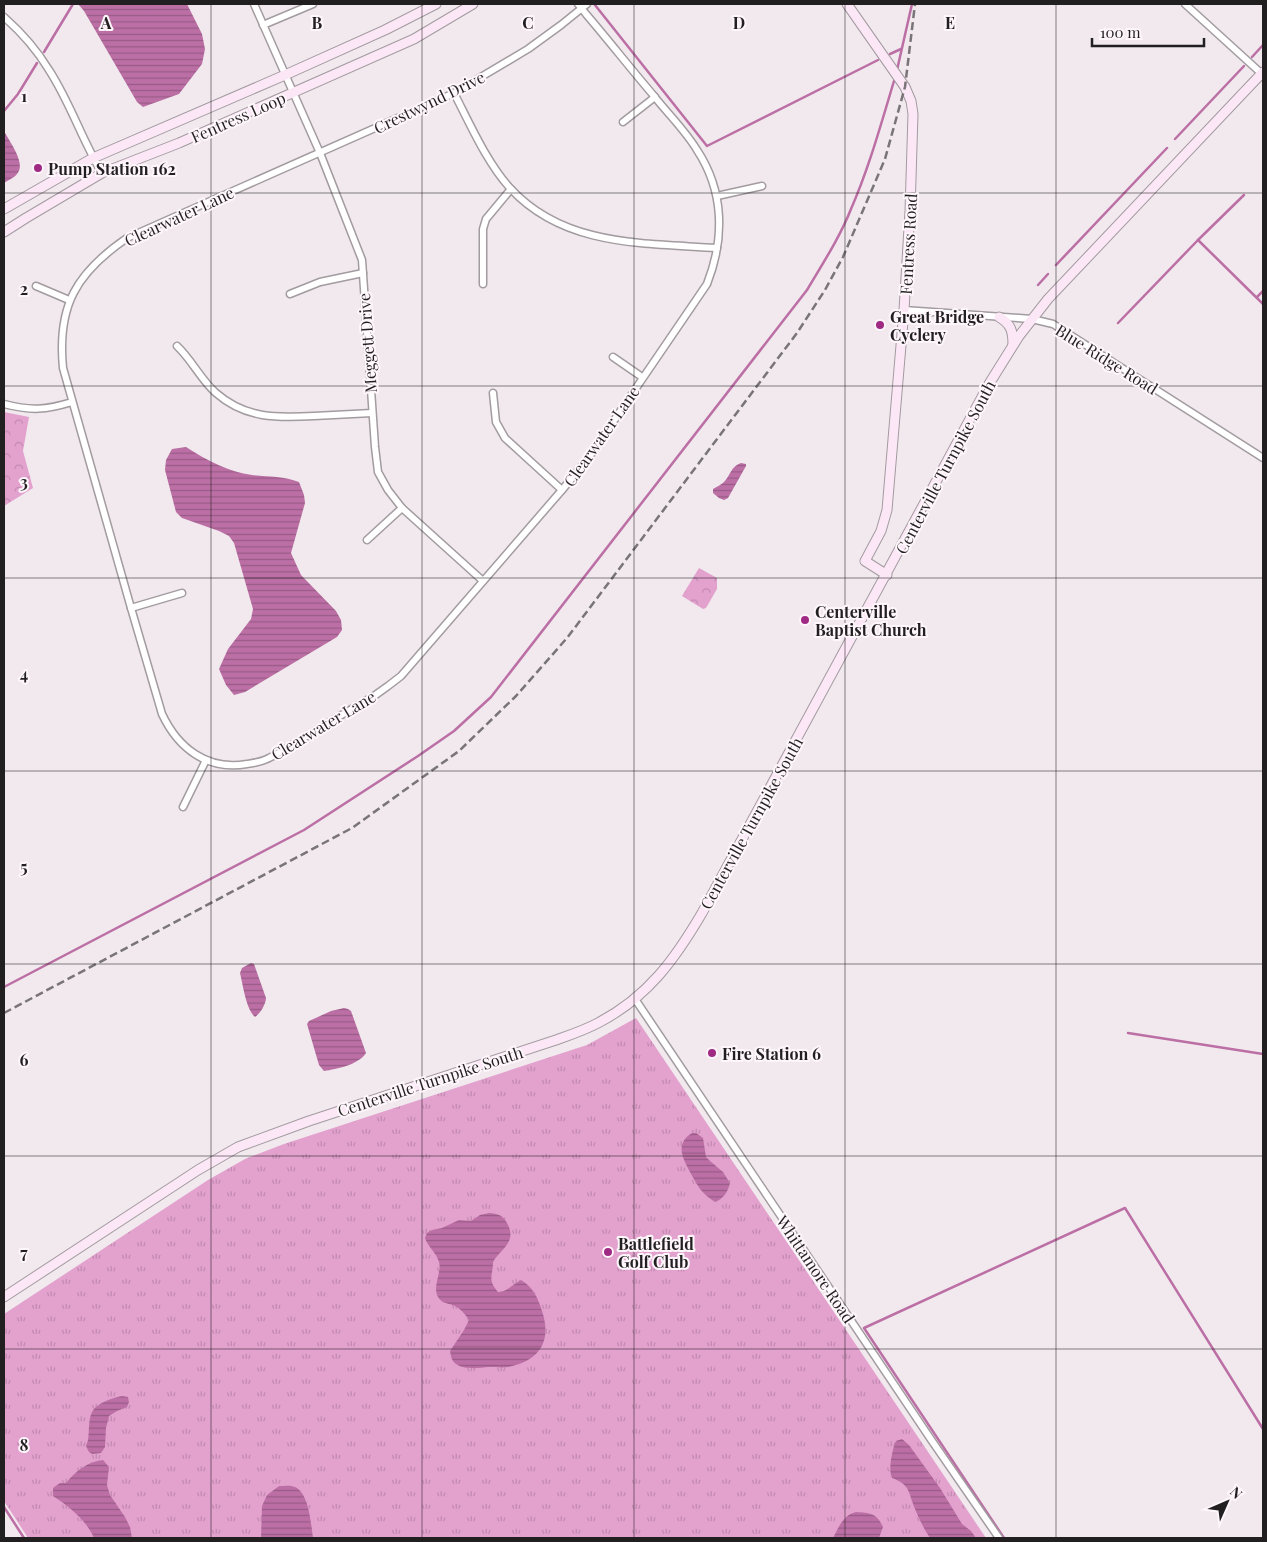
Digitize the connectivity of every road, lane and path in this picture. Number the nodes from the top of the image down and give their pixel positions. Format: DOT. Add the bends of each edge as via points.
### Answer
graph roads {
  1 [pos="254,4"];
  2 [pos="313,4"];
  3 [pos="436,4"];
  4 [pos="473,4"];
  5 [pos="847,4"];
  6 [pos="1186,4"];
  7 [pos="582,5"];
  8 [pos="4,17"];
  9 [pos="263,25"];
  10 [pos="1262,73"];
  11 [pos="285,75"];
  12 [pos="293,93"];
  13 [pos="454,93"];
  14 [pos="655,97"];
  15 [pos="623,122"];
  16 [pos="320,153"];
  17 [pos="93,158"];
  18 [pos="102,173"];
  19 [pos="762,186"];
  20 [pos="511,189"];
  21 [pos="717,196"];
  22 [pos="4,209"];
  23 [pos="4,232"];
  24 [pos="717,248"];
  25 [pos="363,273"];
  26 [pos="483,284"];
  27 [pos="36,286"];
  28 [pos="290,294"];
  29 [pos="69,300"];
  30 [pos="904,310"];
  31 [pos="999,317"];
  32 [pos="1032,319"];
  33 [pos="1013,345"];
  34 [pos="177,346"];
  35 [pos="613,357"];
  36 [pos="642,377"];
  37 [pos="493,393"];
  38 [pos="72,402"];
  39 [pos="4,404"];
  40 [pos="372,413"];
  41 [pos="1263,458"];
  42 [pos="562,490"];
  43 [pos="402,508"];
  44 [pos="367,540"];
  45 [pos="887,575"];
  46 [pos="483,581"];
  47 [pos="182,594"];
  48 [pos="130,608"];
  49 [pos="206,760"];
  50 [pos="183,807"];
  51 [pos="635,999"];
  52 [pos="4,1297"];
  53 [pos="999,1538"];
  1 -- 9 [label="street, Meggett Drive"];
  2 -- 9 [label="street"];
  3 -- 11 [label="main road, Fentress Loop"];
  4 -- 12 [label="main road, Fentress Loop" via="414,39"];
  5 -- 30 [label="main road, Fentress Road" via="894,69 911,101 913,144"];
  6 -- 10 [label="street"];
  7 -- 13 [label="street, Crestwynd Drive" via="561,25 528,48"];
  7 -- 14 [label="street, Clearwater Lane"];
  8 -- 17 [label="street" via="48,68"];
  9 -- 11 [label="street, Meggett Drive"];
  10 -- 32 [label="main road, Centerville Turnpike South"];
  11 -- 12 [label="street, Meggett Drive"];
  11 -- 17 [label="main road, Fentress Loop"];
  12 -- 16 [label="street, Meggett Drive"];
  12 -- 18 [label="main road, Fentress Loop"];
  13 -- 16 [label="street, Crestwynd Drive"];
  13 -- 20 [label="street" via="494,168"];
  14 -- 15 [label="street"];
  14 -- 21 [label="street, Clearwater Lane" via="697,150"];
  16 -- 25 [label="street, Meggett Drive" via="362,260"];
  16 -- 29 [label="street, Clearwater Lane" via="127,238 94,264"];
  17 -- 18 [label="street"];
  17 -- 22 [label="main road, Fentress Loop"];
  18 -- 23 [label="main road, Fentress Loop"];
  19 -- 21 [label="street"];
  20 -- 24 [label="street" via="546,217 596,237 619,242"];
  20 -- 26 [label="street" via="486,219"];
  21 -- 24 [label="street, Clearwater Lane" via="720,227"];
  24 -- 36 [label="street, Clearwater Lane" via="707,284"];
  25 -- 28 [label="street" via="320,282"];
  25 -- 40 [label="street, Meggett Drive"];
  27 -- 29 [label="street"];
  29 -- 38 [label="street, Clearwater Lane" via="64,318 62,351"];
  30 -- 31 [label="street, Blue Ridge Road"];
  30 -- 45 [label="main road, Fentress Road" via="886,518 865,561"];
  31 -- 32 [label="street, Blue Ridge Road"];
  31 -- 33 [label="main road" via="1012,329"];
  32 -- 33 [label="main road, Centerville Turnpike South"];
  32 -- 41 [label="street, Blue Ridge Road" via="1053,324"];
  33 -- 45 [label="main road, Centerville Turnpike South"];
  34 -- 40 [label="street" via="215,392 242,410 273,418"];
  35 -- 36 [label="street"];
  36 -- 42 [label="street, Clearwater Lane" via="587,460"];
  37 -- 42 [label="street" via="496,422 505,438"];
  38 -- 39 [label="street" via="34,409"];
  38 -- 48 [label="street, Clearwater Lane"];
  40 -- 43 [label="street, Meggett Drive" via="378,472"];
  42 -- 46 [label="street, Clearwater Lane"];
  43 -- 44 [label="street"];
  43 -- 46 [label="street, Meggett Drive"];
  45 -- 51 [label="main road, Centerville Turnpike South" via="694,927 666,968"];
  46 -- 49 [label="street, Clearwater Lane" via="413,663 374,696 267,759 236,766"];
  47 -- 48 [label="street"];
  48 -- 49 [label="street, Clearwater Lane" via="169,728 190,752"];
  49 -- 50 [label="street"];
  51 -- 52 [label="main road, Centerville Turnpike South" via="597,1023 556,1040 238,1147"];
  51 -- 53 [label="street, Whittamore Road"];
}
